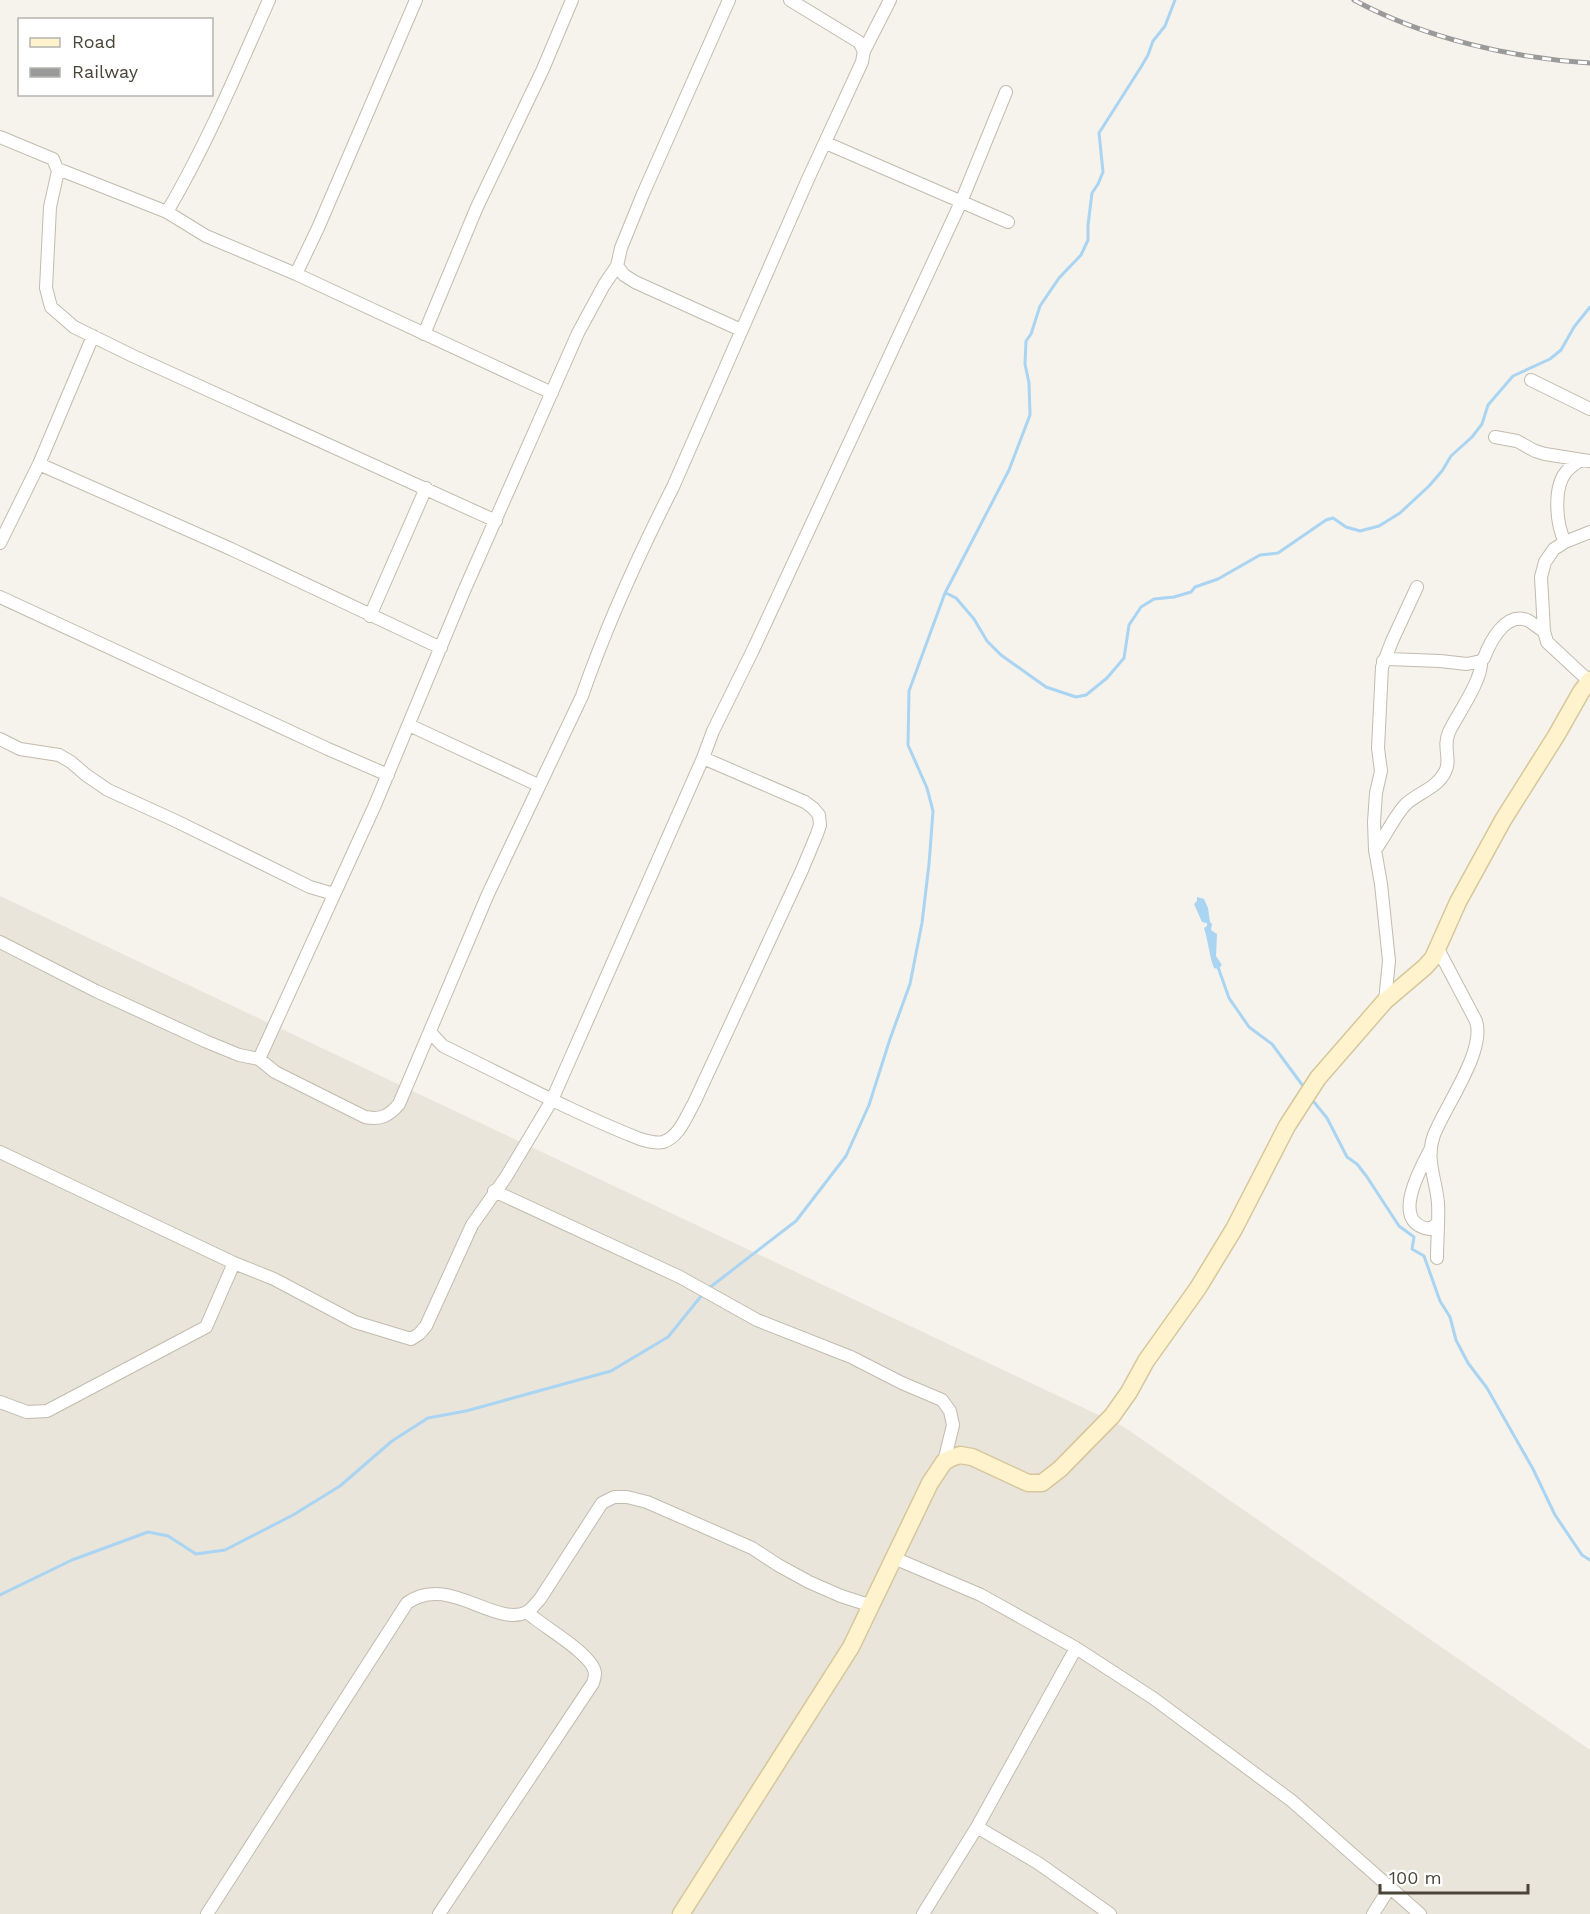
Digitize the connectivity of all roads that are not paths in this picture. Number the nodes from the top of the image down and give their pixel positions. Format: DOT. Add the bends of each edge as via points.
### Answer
graph roads {
  1 [pos="268,0"];
  2 [pos="416,0"];
  3 [pos="572,0"];
  4 [pos="729,0"];
  5 [pos="790,0"];
  6 [pos="890,0"];
  7 [pos="864,51"];
  8 [pos="1006,92"];
  9 [pos="0,137"];
  10 [pos="826,143"];
  11 [pos="58,169"];
  12 [pos="961,202"];
  13 [pos="167,212"];
  14 [pos="1008,222"];
  15 [pos="617,266"];
  16 [pos="296,274"];
  17 [pos="741,330"];
  18 [pos="424,333"];
  19 [pos="93,336"];
  20 [pos="1531,380"];
  21 [pos="552,393"];
  22 [pos="1590,409"];
  23 [pos="1495,437"];
  24 [pos="1586,460"];
  25 [pos="39,464"];
  26 [pos="426,488"];
  27 [pos="496,521"];
  28 [pos="1590,532"];
  29 [pos="1565,542"];
  30 [pos="0,543"];
  31 [pos="1417,587"];
  32 [pos="0,597"];
  33 [pos="370,616"];
  34 [pos="1544,631"];
  35 [pos="441,648"];
  36 [pos="1383,661"];
  37 [pos="1481,661"];
  38 [pos="1590,680"];
  39 [pos="409,725"];
  40 [pos="0,739"];
  41 [pos="703,758"];
  42 [pos="388,775"];
  43 [pos="538,785"];
  44 [pos="1375,850"];
  45 [pos="334,894"];
  46 [pos="0,942"];
  47 [pos="1438,949"];
  48 [pos="1385,1000"];
  49 [pos="430,1032"];
  50 [pos="259,1059"];
  51 [pos="552,1100"];
  52 [pos="1430,1150"];
  53 [pos="0,1152"];
  54 [pos="494,1191"];
  55 [pos="1437,1224"];
  56 [pos="1437,1258"];
  57 [pos="234,1263"];
  58 [pos="0,1402"];
  59 [pos="944,1462"];
  60 [pos="894,1558"];
  61 [pos="872,1606"];
  62 [pos="527,1612"];
  63 [pos="1076,1648"];
  64 [pos="977,1827"];
  65 [pos="1390,1887"];
  66 [pos="207,1914"];
  67 [pos="439,1914"];
  68 [pos="681,1914"];
  69 [pos="923,1914"];
  70 [pos="1110,1914"];
  71 [pos="1373,1914"];
  72 [pos="1420,1914"];
  1 -- 13 [label="street" via="220,112"];
  2 -- 16 [label="street"];
  3 -- 18 [label="street"];
  4 -- 15 [label="street" via="643,194"];
  5 -- 7 [label="street" via="859,42"];
  6 -- 7 [label="street"];
  7 -- 10 [label="street"];
  8 -- 12 [label="street"];
  9 -- 11 [label="street" via="53,159"];
  10 -- 12 [label="street"];
  10 -- 17 [label="street"];
  11 -- 13 [label="street"];
  11 -- 19 [label="street" via="50,207 46,288 51,307 74,327"];
  12 -- 14 [label="street"];
  12 -- 41 [label="street"];
  13 -- 16 [label="street" via="206,236"];
  15 -- 17 [label="street" via="635,282"];
  15 -- 21 [label="street" via="578,333"];
  16 -- 18 [label="street"];
  17 -- 43 [label="street" via="630,577 582,696"];
  18 -- 21 [label="street"];
  19 -- 25 [label="street"];
  19 -- 26 [label="street"];
  20 -- 22 [label="street"];
  21 -- 27 [label="street"];
  23 -- 24 [label="street" via="1517,441 1545,454"];
  24 -- 29 [label="street" via="1565,473 1559,487 1558,521"];
  25 -- 30 [label="street"];
  25 -- 33 [label="street" via="221,544"];
  26 -- 27 [label="street"];
  26 -- 33 [label="street"];
  27 -- 35 [label="street"];
  28 -- 29 [label="street"];
  29 -- 34 [label="street" via="1549,556 1541,577"];
  31 -- 36 [label="street"];
  32 -- 42 [label="street"];
  33 -- 35 [label="street"];
  34 -- 37 [label="street" via="1529,621 1514,620 1497,633"];
  34 -- 38 [label="street" via="1547,642"];
  35 -- 39 [label="street"];
  36 -- 37 [label="street"];
  36 -- 44 [label="street"];
  37 -- 44 [label="street" via="1446,740 1445,773 1408,802"];
  38 -- 47 [label="street" via="1503,820"];
  39 -- 42 [label="street"];
  39 -- 43 [label="street"];
  40 -- 45 [label="street" via="20,748 59,755 108,790 310,887"];
  41 -- 51 [label="street"];
  41 -- 51 [label="street" via="813,807 820,825 802,870 694,1103 672,1138 660,1143 643,1140"];
  42 -- 45 [label="street"];
  43 -- 49 [label="street"];
  44 -- 48 [label="street" via="1389,961"];
  45 -- 50 [label="street"];
  46 -- 50 [label="street" via="205,1041"];
  47 -- 48 [label="street" via="1425,967"];
  47 -- 52 [label="street" via="1476,1021 1478,1034"];
  48 -- 59 [label="street" via="1310,1090 1287,1125 1234,1229 1112,1416 1042,1483 1028,1484 972,1457 960,1455"];
  49 -- 50 [label="street" via="399,1104 378,1119 365,1117 275,1072"];
  49 -- 51 [label="street" via="443,1046"];
  51 -- 54 [label="street"];
  52 -- 55 [label="street"];
  52 -- 55 [label="street" via="1413,1185 1411,1212 1421,1228 1430,1229"];
  53 -- 57 [label="street"];
  54 -- 57 [label="street" via="472,1225 432,1316 411,1339 355,1322 274,1279"];
  54 -- 59 [label="street" via="680,1277 749,1316 851,1357 942,1400 953,1425"];
  55 -- 56 [label="street"];
  57 -- 58 [label="street" via="206,1327 47,1411 27,1412"];
  59 -- 60 [label="street"];
  60 -- 61 [label="street"];
  60 -- 63 [label="street" via="981,1595"];
  61 -- 62 [label="street" via="809,1582 730,1538 647,1502 614,1497 602,1503 540,1599"];
  61 -- 68 [label="street" via="851,1647"];
  62 -- 66 [label="street" via="499,1612 436,1593 416,1596 407,1603"];
  62 -- 67 [label="street" via="588,1659 595,1672 593,1683"];
  63 -- 64 [label="street"];
  63 -- 65 [label="street" via="1154,1698 1292,1800"];
  64 -- 69 [label="street"];
  64 -- 70 [label="street" via="1038,1863"];
  65 -- 71 [label="street"];
  65 -- 72 [label="street"];
}
